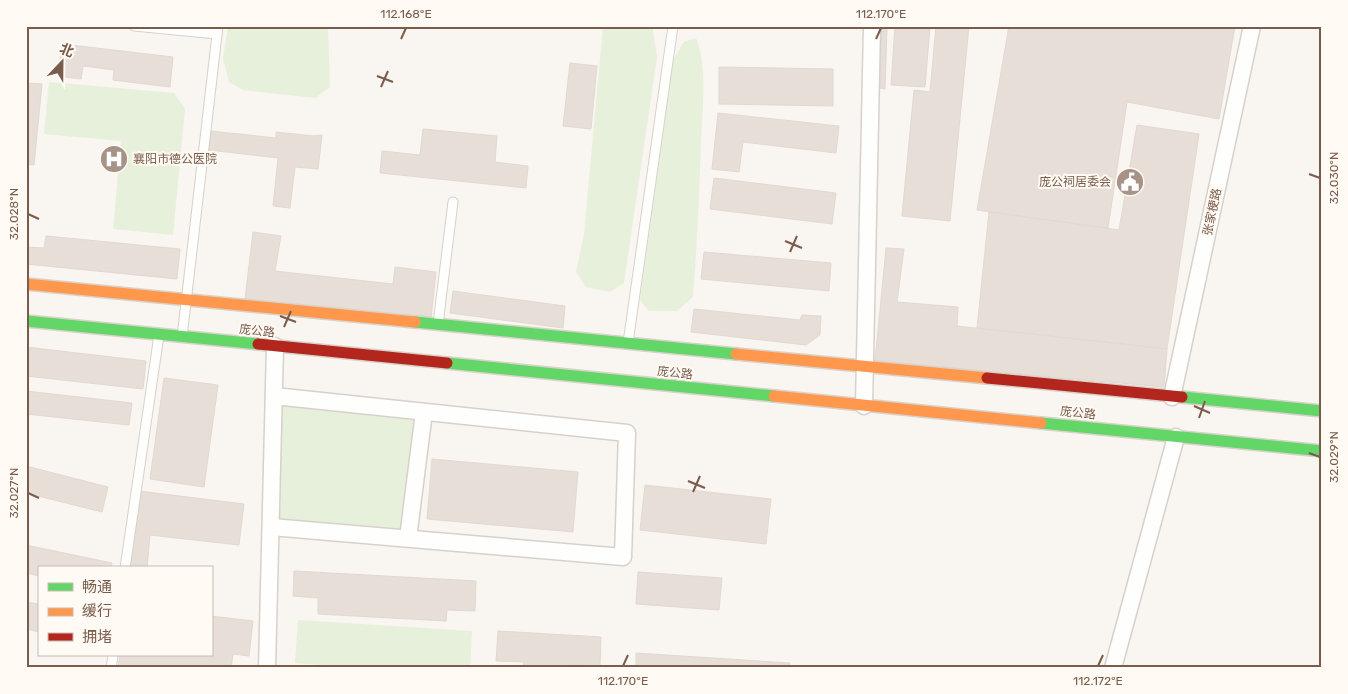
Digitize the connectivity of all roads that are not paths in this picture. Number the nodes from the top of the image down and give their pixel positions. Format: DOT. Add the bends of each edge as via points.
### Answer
graph roads {
  1 [pos="134,26"];
  2 [pos="673,26"];
  3 [pos="872,26"];
  4 [pos="1252,26"];
  5 [pos="217,30"];
  6 [pos="453,202"];
  7 [pos="26,284"];
  8 [pos="186,299"];
  9 [pos="26,321"];
  10 [pos="438,324"];
  11 [pos="159,335"];
  12 [pos="182,337"];
  13 [pos="628,343"];
  14 [pos="275,346"];
  15 [pos="865,367"];
  16 [pos="274,396"];
  17 [pos="1172,397"];
  18 [pos="864,406"];
  19 [pos="1322,411"];
  20 [pos="424,412"];
  21 [pos="1176,437"];
  22 [pos="1322,451"];
  23 [pos="271,527"];
  24 [pos="408,538"];
  25 [pos="125,566"];
  26 [pos="267,668"];
  27 [pos="1113,668"];
  1 -- 5 [label="lane"];
  2 -- 13 [label="lane"];
  3 -- 15 [label="street"];
  4 -- 17 [label="street, 张家梗路"];
  5 -- 8 [label="lane"];
  6 -- 10 [label="lane"];
  7 -- 8 [label="main road, 庞公路"];
  8 -- 10 [label="main road, 庞公路"];
  8 -- 12 [label="lane"];
  9 -- 11 [label="main road, 庞公路"];
  10 -- 13 [label="main road, 庞公路"];
  11 -- 12 [label="main road, 庞公路"];
  11 -- 25 [label="lane"];
  12 -- 14 [label="main road, 庞公路"];
  13 -- 15 [label="main road, 庞公路"];
  14 -- 16 [label="street"];
  14 -- 18 [label="main road, 庞公路"];
  15 -- 17 [label="main road, 庞公路"];
  15 -- 18 [label="street"];
  16 -- 20 [label="street"];
  16 -- 23 [label="street"];
  17 -- 19 [label="main road, 庞公路"];
  18 -- 21 [label="main road, 庞公路"];
  20 -- 24 [label="street"];
  20 -- 24 [label="street" via="627,433 623,557"];
  21 -- 22 [label="main road, 庞公路"];
  21 -- 27 [label="street"];
  23 -- 24 [label="street"];
  23 -- 26 [label="street"];
}
